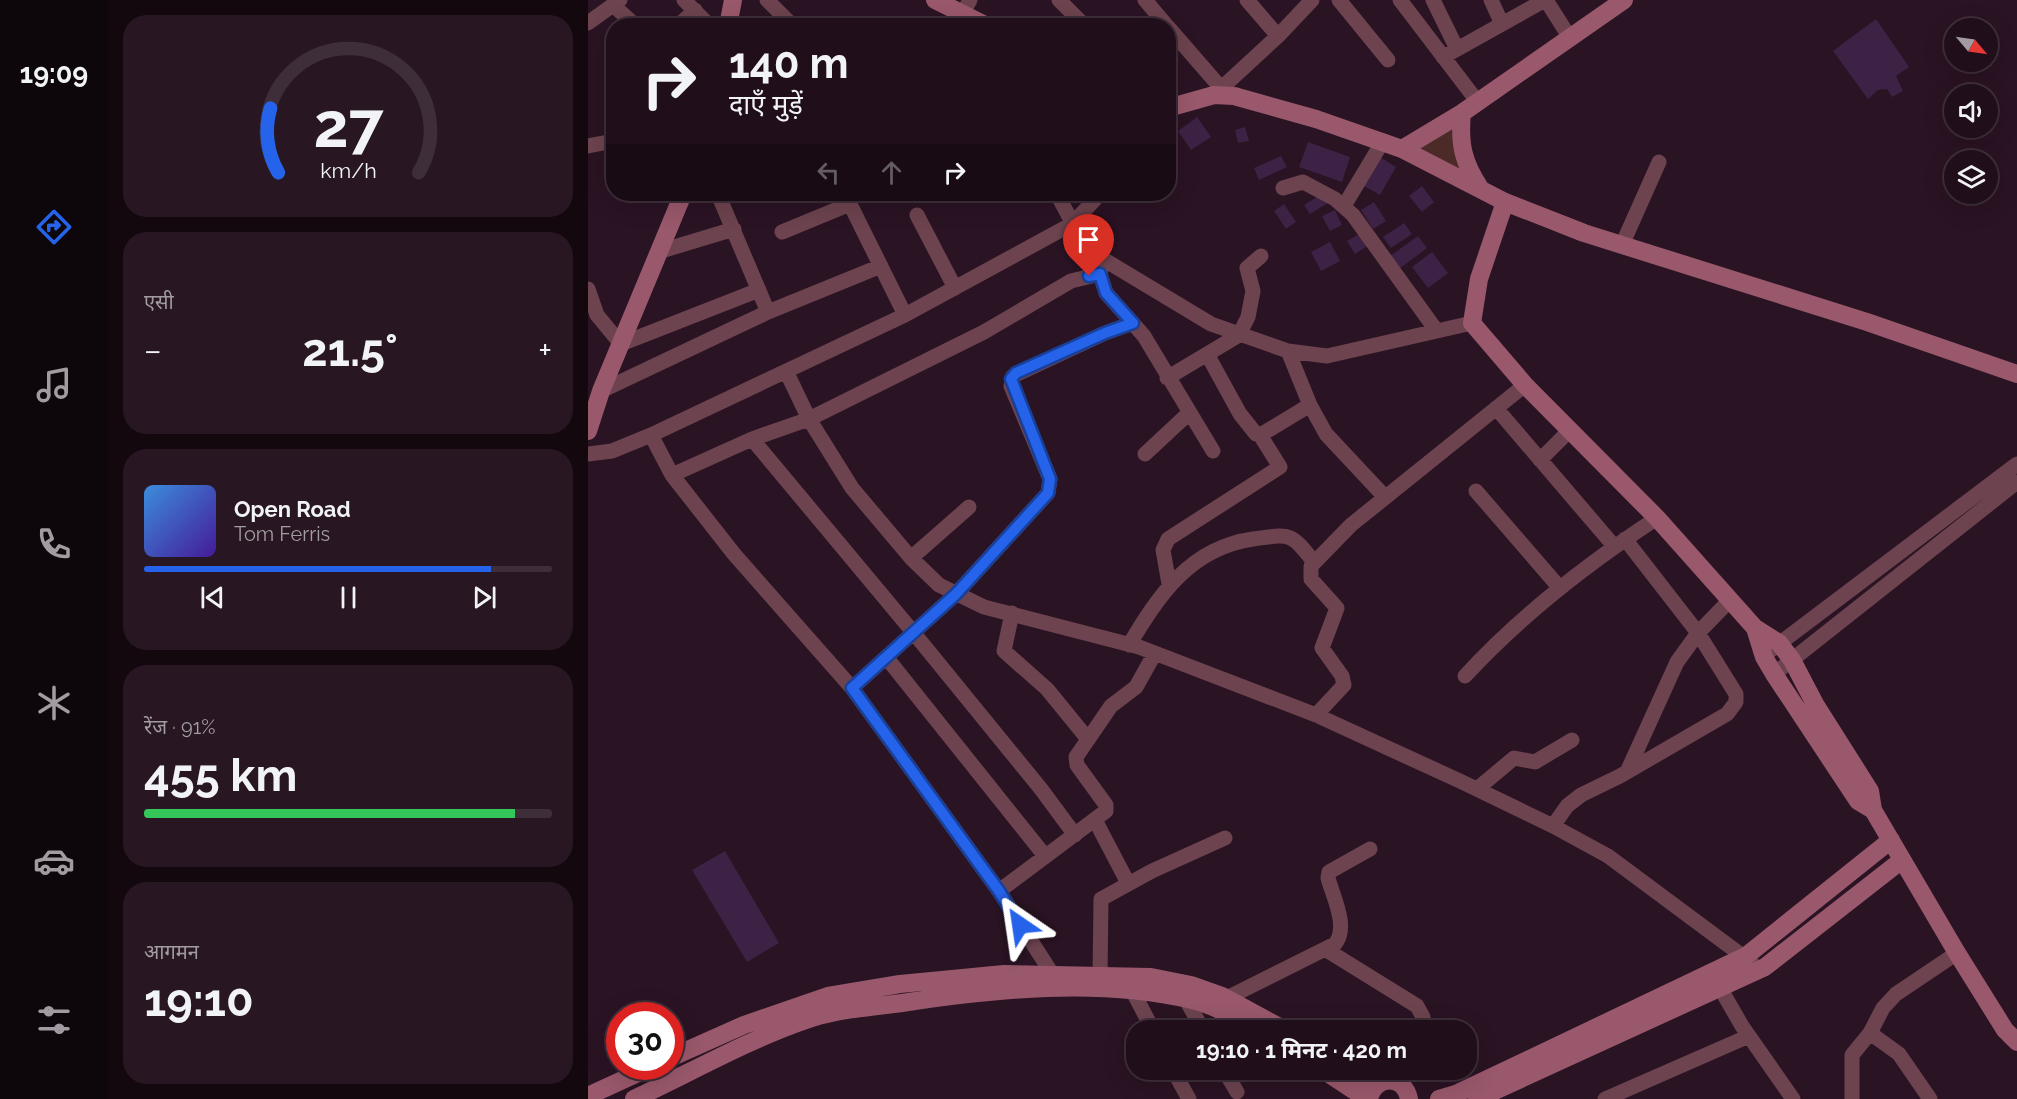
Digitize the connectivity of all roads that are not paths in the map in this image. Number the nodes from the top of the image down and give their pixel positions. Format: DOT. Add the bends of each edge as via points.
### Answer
graph roads {
  1 [pos="733,0"];
  2 [pos="766,0"];
  3 [pos="935,0"];
  4 [pos="1059,0"];
  5 [pos="1145,0"];
  6 [pos="1247,0"];
  7 [pos="1312,0"];
  8 [pos="1339,0"];
  9 [pos="1400,0"];
  10 [pos="1433,0"];
  11 [pos="1491,0"];
  12 [pos="1624,0"];
  13 [pos="1539,2"];
  14 [pos="616,3"];
  15 [pos="689,5"];
  16 [pos="967,7"];
  17 [pos="629,18"];
  18 [pos="702,18"];
  19 [pos="730,18"];
  20 [pos="785,18"];
  21 [pos="957,18"];
  22 [pos="979,18"];
  23 [pos="1077,18"];
  24 [pos="1160,18"];
  25 [pos="588,23"];
  26 [pos="1502,24"];
  27 [pos="1278,36"];
  28 [pos="1570,38"];
  29 [pos="1176,39"];
  30 [pos="1457,49"];
  31 [pos="1443,57"];
  32 [pos="1388,60"];
  33 [pos="1218,92"];
  34 [pos="1477,101"];
  35 [pos="1176,105"];
  36 [pos="1462,113"];
  37 [pos="1383,141"];
  38 [pos="606,142"];
  39 [pos="589,143"];
  40 [pos="1402,149"];
  41 [pos="1659,162"];
  42 [pos="1283,188"];
  43 [pos="1481,189"];
  44 [pos="680,201"];
  45 [pos="721,201"];
  46 [pos="844,201"];
  47 [pos="849,201"];
  48 [pos="1060,201"];
  49 [pos="1093,201"];
  50 [pos="1505,202"];
  51 [pos="1344,206"];
  52 [pos="916,215"];
  53 [pos="1072,224"];
  54 [pos="734,229"];
  55 [pos="782,232"];
  56 [pos="1622,245"];
  57 [pos="658,252"];
  58 [pos="1261,255"];
  59 [pos="1103,258"];
  60 [pos="881,266"];
  61 [pos="1100,274"];
  62 [pos="955,288"];
  63 [pos="588,289"];
  64 [pos="759,290"];
  65 [pos="768,312"];
  66 [pos="905,315"];
  67 [pos="1133,323"];
  68 [pos="1472,323"];
  69 [pos="1436,330"];
  70 [pos="1239,335"];
  71 [pos="621,344"];
  72 [pos="1288,351"];
  73 [pos="1208,354"];
  74 [pos="787,373"];
  75 [pos="2017,374"];
  76 [pos="1167,378"];
  77 [pos="1525,385"];
  78 [pos="602,391"];
  79 [pos="1310,405"];
  80 [pos="1496,408"];
  81 [pos="1189,413"];
  82 [pos="809,419"];
  83 [pos="588,431"];
  84 [pos="1569,431"];
  85 [pos="651,435"];
  86 [pos="1260,435"];
  87 [pos="752,439"];
  88 [pos="1213,451"];
  89 [pos="588,454"];
  90 [pos="1145,454"];
  91 [pos="1540,460"];
  92 [pos="2017,464"];
  93 [pos="672,475"];
  94 [pos="2017,482"];
  95 [pos="1476,491"];
  96 [pos="1385,497"];
  97 [pos="969,507"];
  98 [pos="1657,518"];
  99 [pos="1619,543"];
  100 [pos="911,558"];
  101 [pos="1314,562"];
  102 [pos="1169,585"];
  103 [pos="1559,587"];
  104 [pos="956,594"];
  105 [pos="1729,601"];
  106 [pos="1012,613"];
  107 [pos="1755,628"];
  108 [pos="913,632"];
  109 [pos="1698,633"];
  110 [pos="1779,643"];
  111 [pos="1129,645"];
  112 [pos="1155,653"];
  113 [pos="886,657"];
  114 [pos="1764,657"];
  115 [pos="1792,660"];
  116 [pos="1774,674"];
  117 [pos="1465,676"];
  118 [pos="852,688"];
  119 [pos="1316,715"];
  120 [pos="1087,738"];
  121 [pos="1572,740"];
  122 [pos="1627,772"];
  123 [pos="1477,789"];
  124 [pos="1873,810"];
  125 [pos="1095,820"];
  126 [pos="1553,826"];
  127 [pos="1075,835"];
  128 [pos="1225,838"];
  129 [pos="1891,840"];
  130 [pos="1370,849"];
  131 [pos="1045,856"];
  132 [pos="1902,860"];
  133 [pos="1128,883"];
  134 [pos="999,891"];
  135 [pos="1325,950"];
  136 [pos="1957,953"];
  137 [pos="1752,963"];
  138 [pos="1100,976"];
  139 [pos="1716,981"];
  140 [pos="1057,982"];
  141 [pos="1132,990"];
  142 [pos="1185,998"];
  143 [pos="1227,998"];
  144 [pos="825,1006"];
  145 [pos="1148,1020"];
  146 [pos="1197,1020"];
  147 [pos="1237,1020"];
  148 [pos="1267,1020"];
  149 [pos="1424,1020"];
  150 [pos="1870,1033"];
  151 [pos="1749,1036"];
  152 [pos="2017,1042"];
  153 [pos="684,1053"];
  154 [pos="623,1080"];
  155 [pos="1179,1080"];
  156 [pos="1230,1080"];
  157 [pos="1343,1080"];
  158 [pos="1360,1080"];
  159 [pos="1406,1085"];
  160 [pos="1237,1092"];
  161 [pos="1371,1094"];
  162 [pos="588,1096"];
  163 [pos="634,1099"];
  164 [pos="1189,1099"];
  165 [pos="1439,1099"];
  166 [pos="1477,1099"];
  167 [pos="1605,1099"];
  168 [pos="1793,1099"];
  169 [pos="1852,1099"];
  170 [pos="1930,1099"];
  1 -- 19 [label="street"];
  2 -- 20 [label="street"];
  3 -- 16 [label="street"];
  4 -- 23 [label="street"];
  5 -- 24 [label="street"];
  6 -- 27 [label="street"];
  7 -- 27 [label="street"];
  8 -- 32 [label="street"];
  9 -- 31 [label="street"];
  10 -- 30 [label="street"];
  11 -- 26 [label="street"];
  12 -- 28 [label="street"];
  13 -- 26 [label="street"];
  13 -- 28 [label="street"];
  14 -- 17 [label="street"];
  14 -- 25 [label="street"];
  15 -- 18 [label="street"];
  16 -- 21 [label="street"];
  16 -- 22 [label="street"];
  26 -- 30 [label="street"];
  27 -- 33 [label="street"];
  28 -- 34 [label="street"];
  29 -- 33 [label="street"];
  30 -- 31 [label="street"];
  31 -- 34 [label="street"];
  33 -- 35 [label="street"];
  33 -- 37 [label="street"];
  34 -- 36 [label="street"];
  36 -- 40 [label="street"];
  36 -- 43 [label="street" via="1462,153"];
  37 -- 40 [label="street"];
  37 -- 51 [label="street"];
  38 -- 39 [label="street"];
  40 -- 43 [label="street"];
  41 -- 56 [label="street"];
  42 -- 51 [label="street" via="1303,182"];
  43 -- 50 [label="street"];
  44 -- 57 [label="street"];
  45 -- 54 [label="street"];
  46 -- 55 [label="street"];
  47 -- 60 [label="street"];
  48 -- 53 [label="street"];
  49 -- 53 [label="street"];
  50 -- 56 [label="street"];
  50 -- 68 [label="street" via="1479,279"];
  51 -- 69 [label="street"];
  52 -- 62 [label="street"];
  53 -- 59 [label="street" via="1081,239"];
  53 -- 62 [label="street"];
  54 -- 57 [label="street"];
  54 -- 64 [label="street"];
  56 -- 75 [label="street" via="1868,322"];
  57 -- 71 [label="street"];
  58 -- 70 [label="street" via="1247,268 1253,291 1248,317"];
  59 -- 61 [label="street"];
  59 -- 70 [label="street" via="1197,316"];
  60 -- 65 [label="street"];
  60 -- 66 [label="street"];
  61 -- 67 [label="street" via="1106,293"];
  61 -- 82 [label="street" via="1071,281 984,332"];
  62 -- 66 [label="street"];
  63 -- 71 [label="street" via="597,315"];
  64 -- 65 [label="street"];
  64 -- 71 [label="street"];
  65 -- 78 [label="street"];
  66 -- 74 [label="street"];
  67 -- 76 [label="street"];
  67 -- 104 [label="street" via="1013,376 1011,386 1050,479 1050,488"];
  68 -- 69 [label="street"];
  68 -- 77 [label="street"];
  69 -- 72 [label="street" via="1327,356"];
  70 -- 72 [label="street"];
  70 -- 73 [label="street"];
  71 -- 78 [label="street"];
  72 -- 79 [label="street"];
  73 -- 76 [label="street"];
  73 -- 86 [label="street" via="1240,414 1252,432"];
  74 -- 82 [label="street"];
  74 -- 85 [label="street"];
  76 -- 81 [label="street"];
  77 -- 80 [label="street"];
  77 -- 84 [label="street"];
  78 -- 83 [label="street"];
  79 -- 86 [label="street"];
  79 -- 96 [label="street" via="1335,446"];
  80 -- 91 [label="street"];
  80 -- 96 [label="street"];
  81 -- 88 [label="street"];
  81 -- 90 [label="street"];
  82 -- 87 [label="street"];
  82 -- 100 [label="street" via="852,488"];
  84 -- 91 [label="street"];
  84 -- 98 [label="street"];
  85 -- 89 [label="street" via="612,451"];
  85 -- 93 [label="street"];
  86 -- 102 [label="street" via="1280,467 1168,539 1163,550"];
  87 -- 93 [label="street"];
  87 -- 108 [label="street"];
  91 -- 99 [label="street"];
  92 -- 110 [label="street"];
  93 -- 118 [label="street" via="734,554"];
  94 -- 115 [label="street"];
  95 -- 103 [label="street"];
  96 -- 101 [label="street"];
  97 -- 100 [label="street"];
  98 -- 99 [label="street"];
  98 -- 105 [label="street"];
  99 -- 103 [label="street"];
  99 -- 109 [label="street"];
  100 -- 104 [label="street" via="939,585"];
  101 -- 102 [label="street" via="1291,537 1240,541 1209,552"];
  101 -- 119 [label="street" via="1309,570 1311,579 1336,608 1322,648 1344,685"];
  102 -- 111 [label="street"];
  103 -- 117 [label="street" via="1510,629"];
  104 -- 106 [label="street" via="984,607"];
  104 -- 108 [label="street"];
  105 -- 107 [label="street"];
  105 -- 109 [label="street"];
  106 -- 111 [label="street"];
  106 -- 120 [label="street" via="1003,646 1006,654 1047,689"];
  107 -- 110 [label="street"];
  107 -- 114 [label="street"];
  108 -- 113 [label="street"];
  108 -- 127 [label="street"];
  109 -- 122 [label="street" via="1677,662"];
  109 -- 122 [label="street" via="1736,694 1733,708"];
  110 -- 114 [label="street"];
  110 -- 115 [label="street"];
  111 -- 112 [label="street"];
  112 -- 119 [label="street"];
  112 -- 120 [label="street" via="1136,687 1111,706"];
  113 -- 118 [label="street"];
  113 -- 131 [label="street"];
  114 -- 116 [label="street"];
  115 -- 116 [label="street"];
  115 -- 124 [label="street" via="1870,791"];
  116 -- 124 [label="street" via="1858,801"];
  118 -- 134 [label="street"];
  119 -- 123 [label="street"];
  120 -- 125 [label="street" via="1075,760 1107,807"];
  121 -- 123 [label="street" via="1535,762 1514,758"];
  122 -- 126 [label="street" via="1573,801"];
  123 -- 126 [label="street"];
  124 -- 129 [label="street"];
  125 -- 127 [label="street"];
  125 -- 133 [label="street"];
  126 -- 137 [label="street" via="1608,856"];
  127 -- 131 [label="street"];
  128 -- 133 [label="street"];
  129 -- 132 [label="street"];
  129 -- 137 [label="street"];
  130 -- 135 [label="street" via="1329,872 1341,933 1335,944"];
  131 -- 134 [label="street"];
  132 -- 136 [label="street"];
  132 -- 137 [label="street" via="1798,943"];
  133 -- 138 [label="street" via="1101,899"];
  134 -- 140 [label="street"];
  135 -- 143 [label="street"];
  135 -- 149 [label="street" via="1418,1005"];
  136 -- 150 [label="street" via="1889,1001"];
  136 -- 152 [label="street" via="2005,1030"];
  137 -- 139 [label="street"];
  138 -- 140 [label="street"];
  138 -- 143 [label="street" via="1151,977"];
  139 -- 151 [label="street"];
  139 -- 165 [label="street"];
  139 -- 166 [label="street"];
  140 -- 141 [label="street"];
  140 -- 144 [label="street" via="1027,989"];
  141 -- 142 [label="street"];
  141 -- 145 [label="street"];
  142 -- 146 [label="street"];
  142 -- 147 [label="street"];
  143 -- 148 [label="street"];
  144 -- 153 [label="street" via="744,1025"];
  144 -- 163 [label="street"];
  150 -- 169 [label="street" via="1851,1060"];
  150 -- 170 [label="street" via="1906,1061"];
  151 -- 167 [label="street"];
  151 -- 168 [label="street"];
  154 -- 162 [label="street"];
  155 -- 164 [label="street"];
  156 -- 160 [label="street"];
  157 -- 161 [label="street"];
  158 -- 161 [label="street"];
  159 -- 161 [label="street" via="1386,1080"];
}
